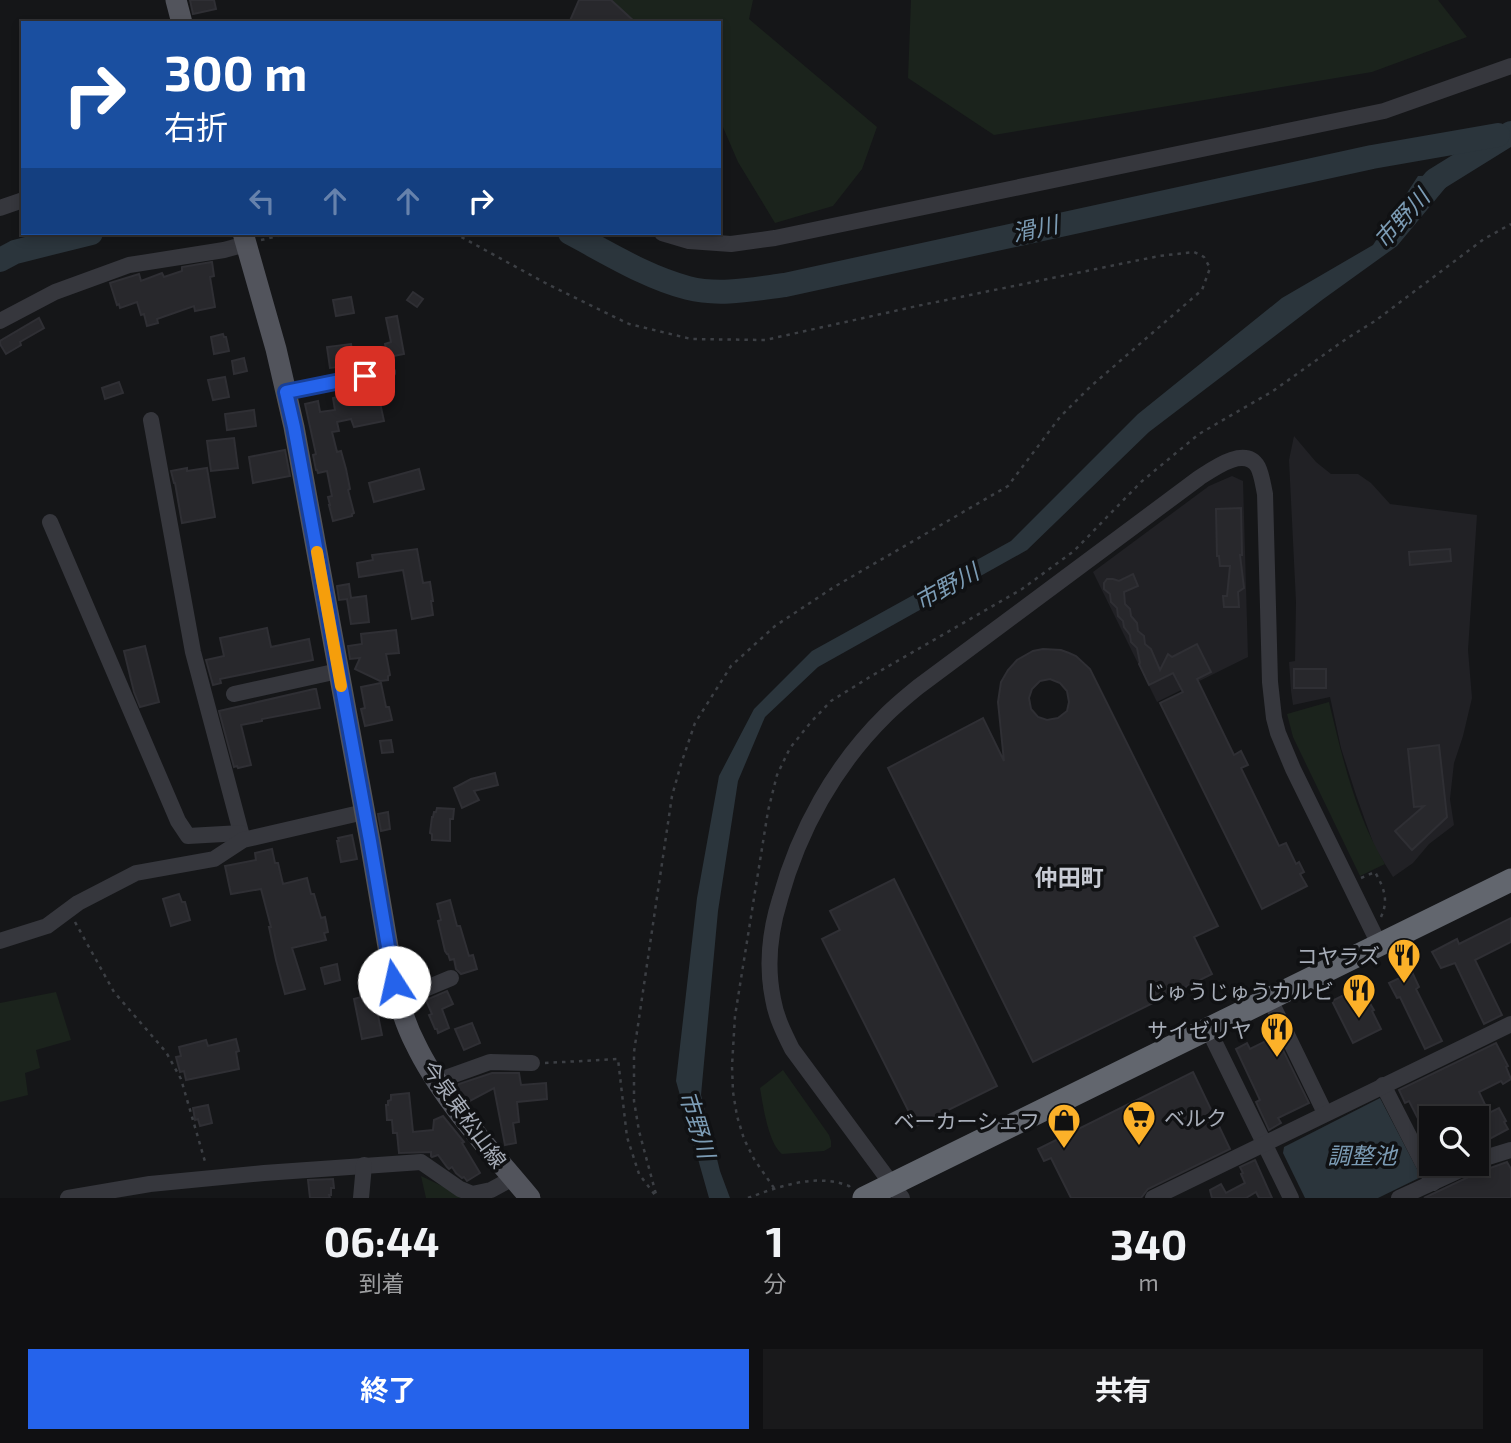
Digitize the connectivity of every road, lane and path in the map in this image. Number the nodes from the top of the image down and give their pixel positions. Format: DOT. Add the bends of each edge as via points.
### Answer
graph roads {
  1 [pos="176,0"];
  2 [pos="181,21"];
  3 [pos="1511,66"];
  4 [pos="21,201"];
  5 [pos="0,208"];
  6 [pos="1511,224"];
  7 [pos="272,235"];
  8 [pos="458,235"];
  9 [pos="669,235"];
  10 [pos="244,238"];
  11 [pos="0,321"];
  12 [pos="388,372"];
  13 [pos="286,392"];
  14 [pos="151,420"];
  15 [pos="50,522"];
  16 [pos="338,671"];
  17 [pos="234,694"];
  18 [pos="364,812"];
  19 [pos="242,836"];
  20 [pos="1358,880"];
  21 [pos="1511,880"];
  22 [pos="1511,894"];
  23 [pos="69,911"];
  24 [pos="1380,919"];
  25 [pos="0,941"];
  26 [pos="1379,944"];
  27 [pos="451,978"];
  28 [pos="398,1000"];
  29 [pos="1275,1010"];
  30 [pos="1511,1024"];
  31 [pos="1213,1041"];
  32 [pos="531,1063"];
  33 [pos="437,1081"];
  34 [pos="1383,1085"];
  35 [pos="1325,1114"];
  36 [pos="1265,1144"];
  37 [pos="1511,1150"];
  38 [pos="1489,1157"];
  39 [pos="364,1164"];
  40 [pos="1448,1176"];
  41 [pos="210,1178"];
  42 [pos="513,1178"];
  43 [pos="1433,1183"];
  44 [pos="774,1188"];
  45 [pos="858,1194"];
  46 [pos="897,1194"];
  47 [pos="68,1198"];
  48 [pos="362,1198"];
  49 [pos="530,1198"];
  50 [pos="657,1198"];
  51 [pos="748,1198"];
  52 [pos="1153,1198"];
  53 [pos="1291,1198"];
  54 [pos="1399,1198"];
  1 -- 2 [label="main road"];
  3 -- 9 [label="street" via="1384,111 775,238 731,244"];
  4 -- 5 [label="street"];
  6 -- 44 [label="path" via="1273,391 1199,435 1141,482 1074,551 1022,589 831,701 790,748 768,811 735,1016 732,1066 744,1139"];
  7 -- 10 [label="path"];
  8 -- 50 [label="path" via="629,324 691,340 765,340 1159,256 1194,252 1204,257 1210,268 1202,290 1060,417 1008,486 775,626 731,666 695,723 672,796 634,1052 634,1101"];
  10 -- 11 [label="street" via="224,250 130,265 55,292"];
  10 -- 13 [label="main road, 今泉東松山線"];
  12 -- 13 [label="street"];
  13 -- 16 [label="main road, 今泉東松山線"];
  14 -- 19 [label="street" via="193,652"];
  15 -- 19 [label="street" via="178,821 188,836"];
  16 -- 17 [label="street"];
  16 -- 18 [label="main road, 今泉東松山線"];
  18 -- 19 [label="street"];
  18 -- 28 [label="main road, 今泉東松山線"];
  19 -- 23 [label="street" via="214,859 136,873"];
  20 -- 24 [label="path" via="1375,872 1386,899"];
  21 -- 26 [label="highway"];
  22 -- 29 [label="highway"];
  23 -- 25 [label="street" via="47,926"];
  23 -- 41 [label="path" via="114,992 166,1052 181,1079"];
  26 -- 46 [label="highway"];
  26 -- 46 [label="street" via="1278,733 1270,682 1265,494 1255,463 1235,458 1199,478 918,687 858,747 803,834 773,925 769,971 773,999 792,1049"];
  27 -- 28 [label="street"];
  28 -- 33 [label="main road, 今泉東松山線" via="415,1044"];
  29 -- 31 [label="highway"];
  29 -- 35 [label="street"];
  30 -- 34 [label="street"];
  31 -- 36 [label="street"];
  31 -- 46 [label="highway"];
  32 -- 33 [label="street" via="490,1062"];
  32 -- 50 [label="path" via="618,1059 627,1137 639,1174"];
  33 -- 42 [label="main road, 今泉東松山線"];
  34 -- 35 [label="street"];
  34 -- 43 [label="street"];
  35 -- 36 [label="street"];
  36 -- 52 [label="street"];
  36 -- 53 [label="street"];
  37 -- 38 [label="street"];
  39 -- 41 [label="street"];
  39 -- 42 [label="street" via="421,1162 472,1194"];
  39 -- 48 [label="street"];
  40 -- 43 [label="street"];
  41 -- 47 [label="street"];
  42 -- 49 [label="main road, 今泉東松山線"];
  43 -- 54 [label="street"];
  44 -- 45 [label="path" via="813,1180 836,1181"];
  44 -- 51 [label="path"];
  45 -- 46 [label="highway"];
}
